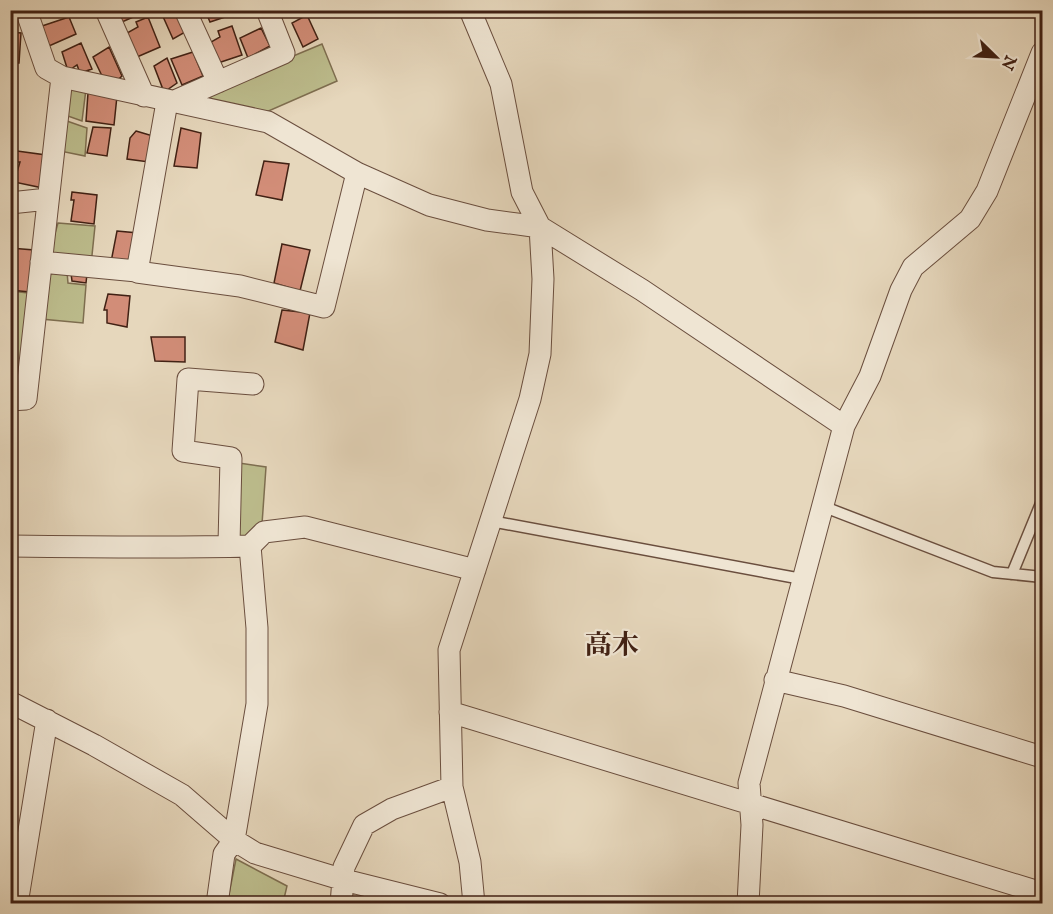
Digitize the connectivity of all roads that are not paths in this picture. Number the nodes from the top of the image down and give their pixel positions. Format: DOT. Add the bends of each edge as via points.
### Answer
graph roads {
  1 [pos="26,10"];
  2 [pos="106,10"];
  3 [pos="185,10"];
  4 [pos="267,10"];
  5 [pos="470,10"];
  6 [pos="1042,53"];
  7 [pos="62,77"];
  8 [pos="218,82"];
  9 [pos="144,96"];
  10 [pos="169,102"];
  11 [pos="357,173"];
  12 [pos="48,199"];
  13 [pos="10,203"];
  14 [pos="540,227"];
  15 [pos="41,262"];
  16 [pos="137,271"];
  17 [pos="253,384"];
  18 [pos="10,400"];
  19 [pos="844,426"];
  20 [pos="1042,501"];
  21 [pos="822,506"];
  22 [pos="491,521"];
  23 [pos="229,544"];
  24 [pos="10,546"];
  25 [pos="250,546"];
  26 [pos="475,570"];
  27 [pos="1012,574"];
  28 [pos="1042,577"];
  29 [pos="802,579"];
  30 [pos="775,680"];
  31 [pos="10,702"];
  32 [pos="450,712"];
  33 [pos="47,720"];
  34 [pos="1042,757"];
  35 [pos="452,787"];
  36 [pos="751,804"];
  37 [pos="234,840"];
  38 [pos="344,880"];
  39 [pos="1042,892"];
  40 [pos="15,899"];
  41 [pos="217,903"];
  42 [pos="340,903"];
  43 [pos="440,903"];
  44 [pos="474,903"];
  45 [pos="748,903"];
  1 -- 7 [label="street" via="46,68"];
  2 -- 9 [label="street"];
  3 -- 8 [label="street"];
  4 -- 8 [label="street" via="284,53"];
  5 -- 14 [label="street" via="501,84 522,192"];
  6 -- 19 [label="street" via="987,191 970,219 913,267 870,376"];
  7 -- 9 [label="street"];
  7 -- 12 [label="street"];
  8 -- 10 [label="street"];
  9 -- 10 [label="street"];
  10 -- 11 [label="street" via="268,122"];
  10 -- 16 [label="street"];
  11 -- 14 [label="street" via="429,205 486,220"];
  11 -- 16 [label="street" via="324,307 240,286"];
  12 -- 13 [label="street"];
  12 -- 15 [label="street"];
  14 -- 19 [label="street" via="642,290"];
  14 -- 22 [label="street" via="540,354 530,399"];
  15 -- 16 [label="street"];
  15 -- 18 [label="street" via="26,399"];
  17 -- 23 [label="street" via="188,379 183,451 231,458"];
  19 -- 21 [label="street"];
  20 -- 27 [label="lane"];
  21 -- 27 [label="lane" via="993,572"];
  21 -- 29 [label="street"];
  22 -- 26 [label="street"];
  22 -- 29 [label="lane"];
  23 -- 24 [label="street" via="190,548"];
  23 -- 25 [label="street"];
  25 -- 26 [label="street" via="264,531 305,528"];
  25 -- 37 [label="street" via="257,628 257,704"];
  26 -- 32 [label="street" via="448,650"];
  27 -- 28 [label="lane"];
  29 -- 30 [label="street"];
  30 -- 34 [label="street" via="844,696"];
  30 -- 36 [label="street" via="749,783"];
  31 -- 33 [label="street"];
  32 -- 35 [label="street"];
  32 -- 36 [label="street"];
  33 -- 37 [label="street" via="182,795"];
  33 -- 40 [label="street"];
  35 -- 38 [label="street" via="392,809 364,825 344,867"];
  35 -- 44 [label="street" via="470,862"];
  36 -- 39 [label="street"];
  36 -- 45 [label="street"];
  37 -- 38 [label="street" via="255,853"];
  37 -- 41 [label="street" via="224,854"];
  38 -- 42 [label="street"];
  38 -- 43 [label="street"];
}
